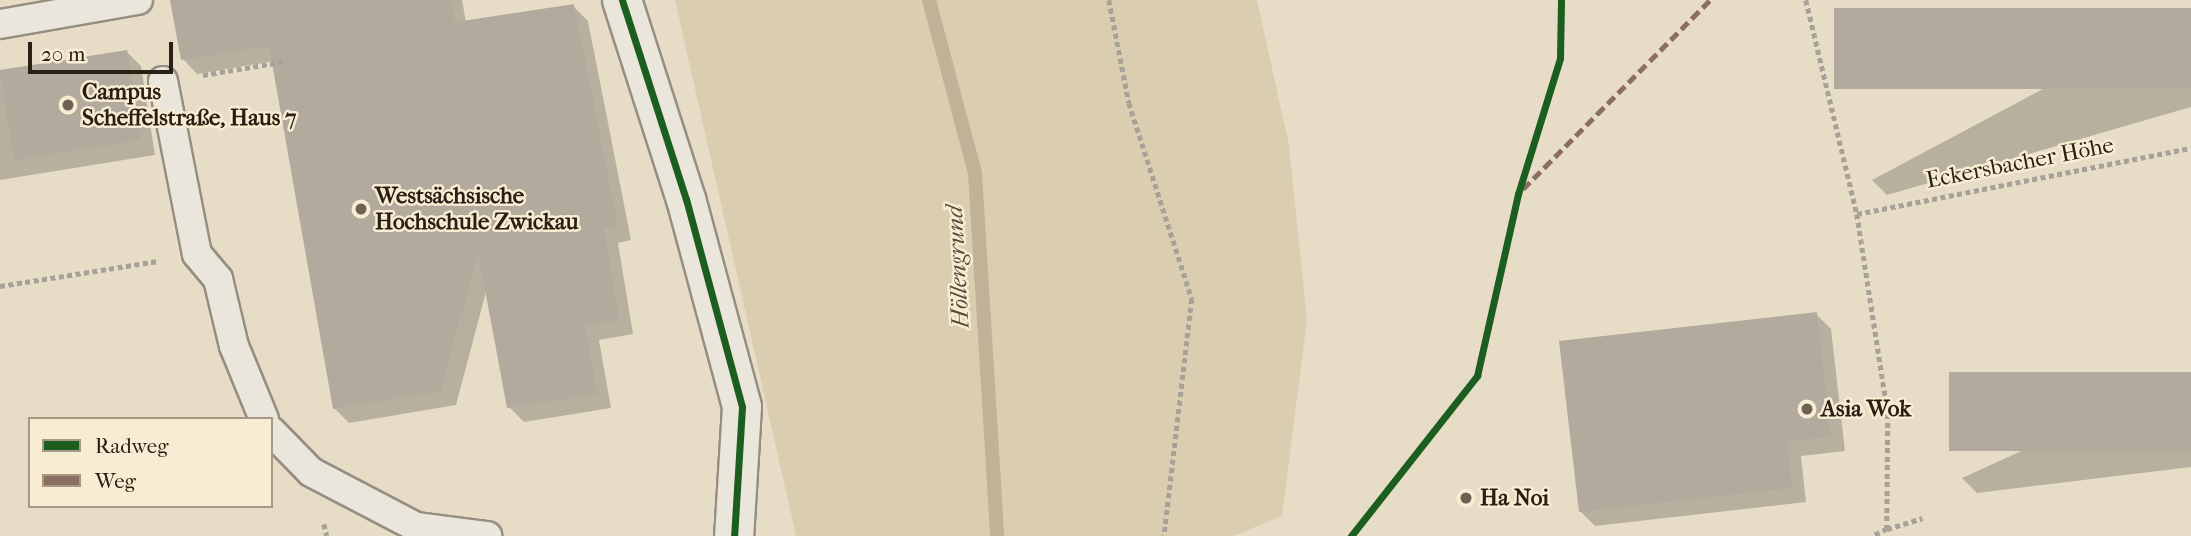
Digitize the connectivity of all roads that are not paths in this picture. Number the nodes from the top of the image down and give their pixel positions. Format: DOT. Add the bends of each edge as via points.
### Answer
graph roads {
  1 [pos="138,0"];
  2 [pos="622,0"];
  3 [pos="0,24"];
  4 [pos="163,81"];
  5 [pos="263,417"];
  6 [pos="273,433"];
  7 [pos="488,536"];
  8 [pos="734,536"];
  1 -- 3 [label="lane"];
  2 -- 8 [label="street" via="686,199 741,407"];
  4 -- 5 [label="lane" via="197,254 218,279 234,346"];
  6 -- 7 [label="lane" via="311,472 416,527"];
}
